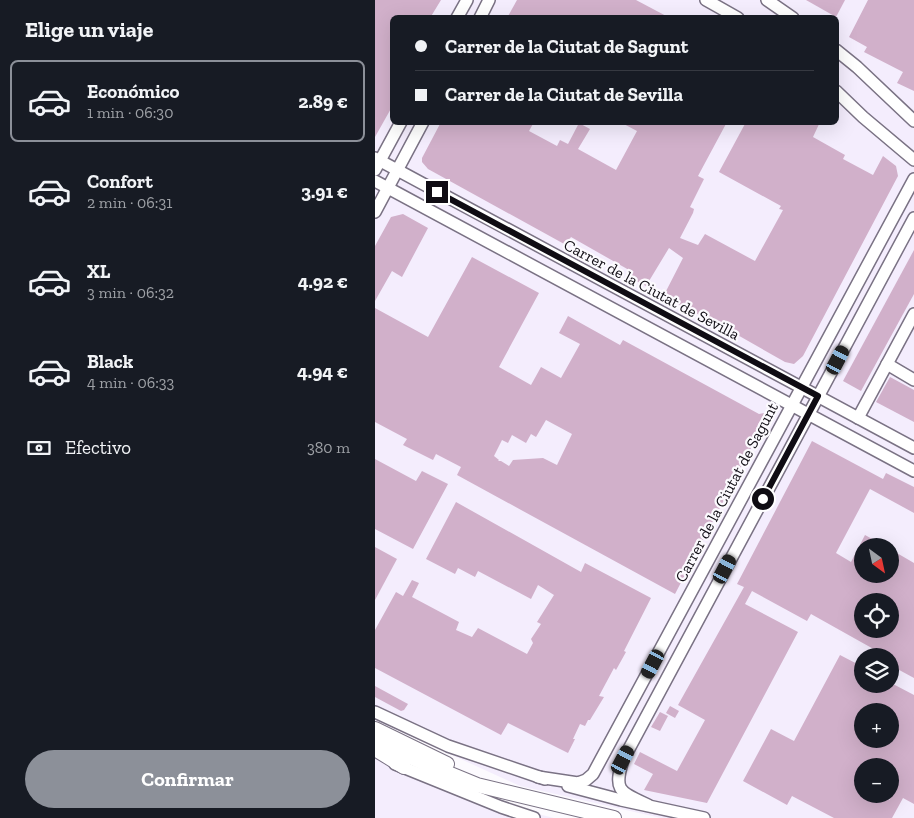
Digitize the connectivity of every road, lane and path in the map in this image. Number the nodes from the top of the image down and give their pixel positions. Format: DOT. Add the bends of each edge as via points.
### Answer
graph roads {
  1 [pos="467,0"];
  2 [pos="489,0"];
  3 [pos="706,0"];
  4 [pos="767,0"];
  5 [pos="459,15"];
  6 [pos="482,15"];
  7 [pos="733,15"];
  8 [pos="789,15"];
  9 [pos="839,52"];
  10 [pos="839,93"];
  11 [pos="914,121"];
  12 [pos="399,125"];
  13 [pos="421,125"];
  14 [pos="914,160"];
  15 [pos="377,163"];
  16 [pos="397,170"];
  17 [pos="914,178"];
  18 [pos="375,181"];
  19 [pos="388,188"];
  20 [pos="375,212"];
  21 [pos="913,221"];
  22 [pos="914,314"];
  23 [pos="887,364"];
  24 [pos="914,380"];
  25 [pos="801,387"];
  26 [pos="818,396"];
  27 [pos="792,405"];
  28 [pos="809,414"];
  29 [pos="858,418"];
  30 [pos="914,448"];
  31 [pos="914,470"];
  32 [pos="375,712"];
  33 [pos="625,716"];
  34 [pos="641,725"];
  35 [pos="375,729"];
  36 [pos="375,741"];
  37 [pos="375,749"];
  38 [pos="375,757"];
  39 [pos="404,767"];
  40 [pos="538,777"];
  41 [pos="519,795"];
  42 [pos="648,805"];
  43 [pos="501,807"];
  44 [pos="508,818"];
  45 [pos="534,818"];
  46 [pos="614,818"];
  47 [pos="704,818"];
  1 -- 5 [label="street"];
  2 -- 6 [label="street"];
  3 -- 7 [label="street"];
  4 -- 8 [label="street"];
  9 -- 11 [label="street"];
  10 -- 14 [label="street"];
  12 -- 15 [label="street"];
  13 -- 16 [label="street"];
  15 -- 16 [label="street, Carrer de la Ciutat de Sevilla"];
  16 -- 19 [label="street"];
  16 -- 25 [label="street, Carrer de la Ciutat de Sevilla"];
  17 -- 25 [label="street, Carrer de la Ciutat de Sagunt"];
  18 -- 19 [label="street"];
  19 -- 20 [label="street"];
  19 -- 27 [label="street"];
  21 -- 26 [label="street"];
  22 -- 23 [label="street"];
  23 -- 24 [label="street"];
  23 -- 29 [label="street"];
  25 -- 26 [label="street, Carrer de la Ciutat de Sevilla"];
  25 -- 27 [label="street, Carrer de la Ciutat de Sagunt"];
  26 -- 28 [label="street"];
  26 -- 29 [label="street, Carrer de la Ciutat de Sevilla"];
  27 -- 28 [label="street"];
  27 -- 33 [label="street, Carrer de la Ciutat de Sagunt"];
  28 -- 31 [label="street"];
  28 -- 34 [label="street"];
  29 -- 30 [label="street, Carrer de la Ciutat de Sevilla"];
  32 -- 40 [label="street" via="448,746"];
  33 -- 34 [label="street"];
  33 -- 40 [label="street, Carrer de la Ciutat de Sagunt" via="593,774 586,780 578,783"];
  34 -- 42 [label="street" via="618,776 619,785 626,795"];
  35 -- 41 [label="street"];
  36 -- 41 [label="street" via="477,785"];
  37 -- 39 [label="street"];
  38 -- 39 [label="street"];
  39 -- 43 [label="street"];
  40 -- 42 [label="street"];
  41 -- 46 [label="street"];
  42 -- 47 [label="street"];
  43 -- 44 [label="street"];
  43 -- 45 [label="street"];
}
